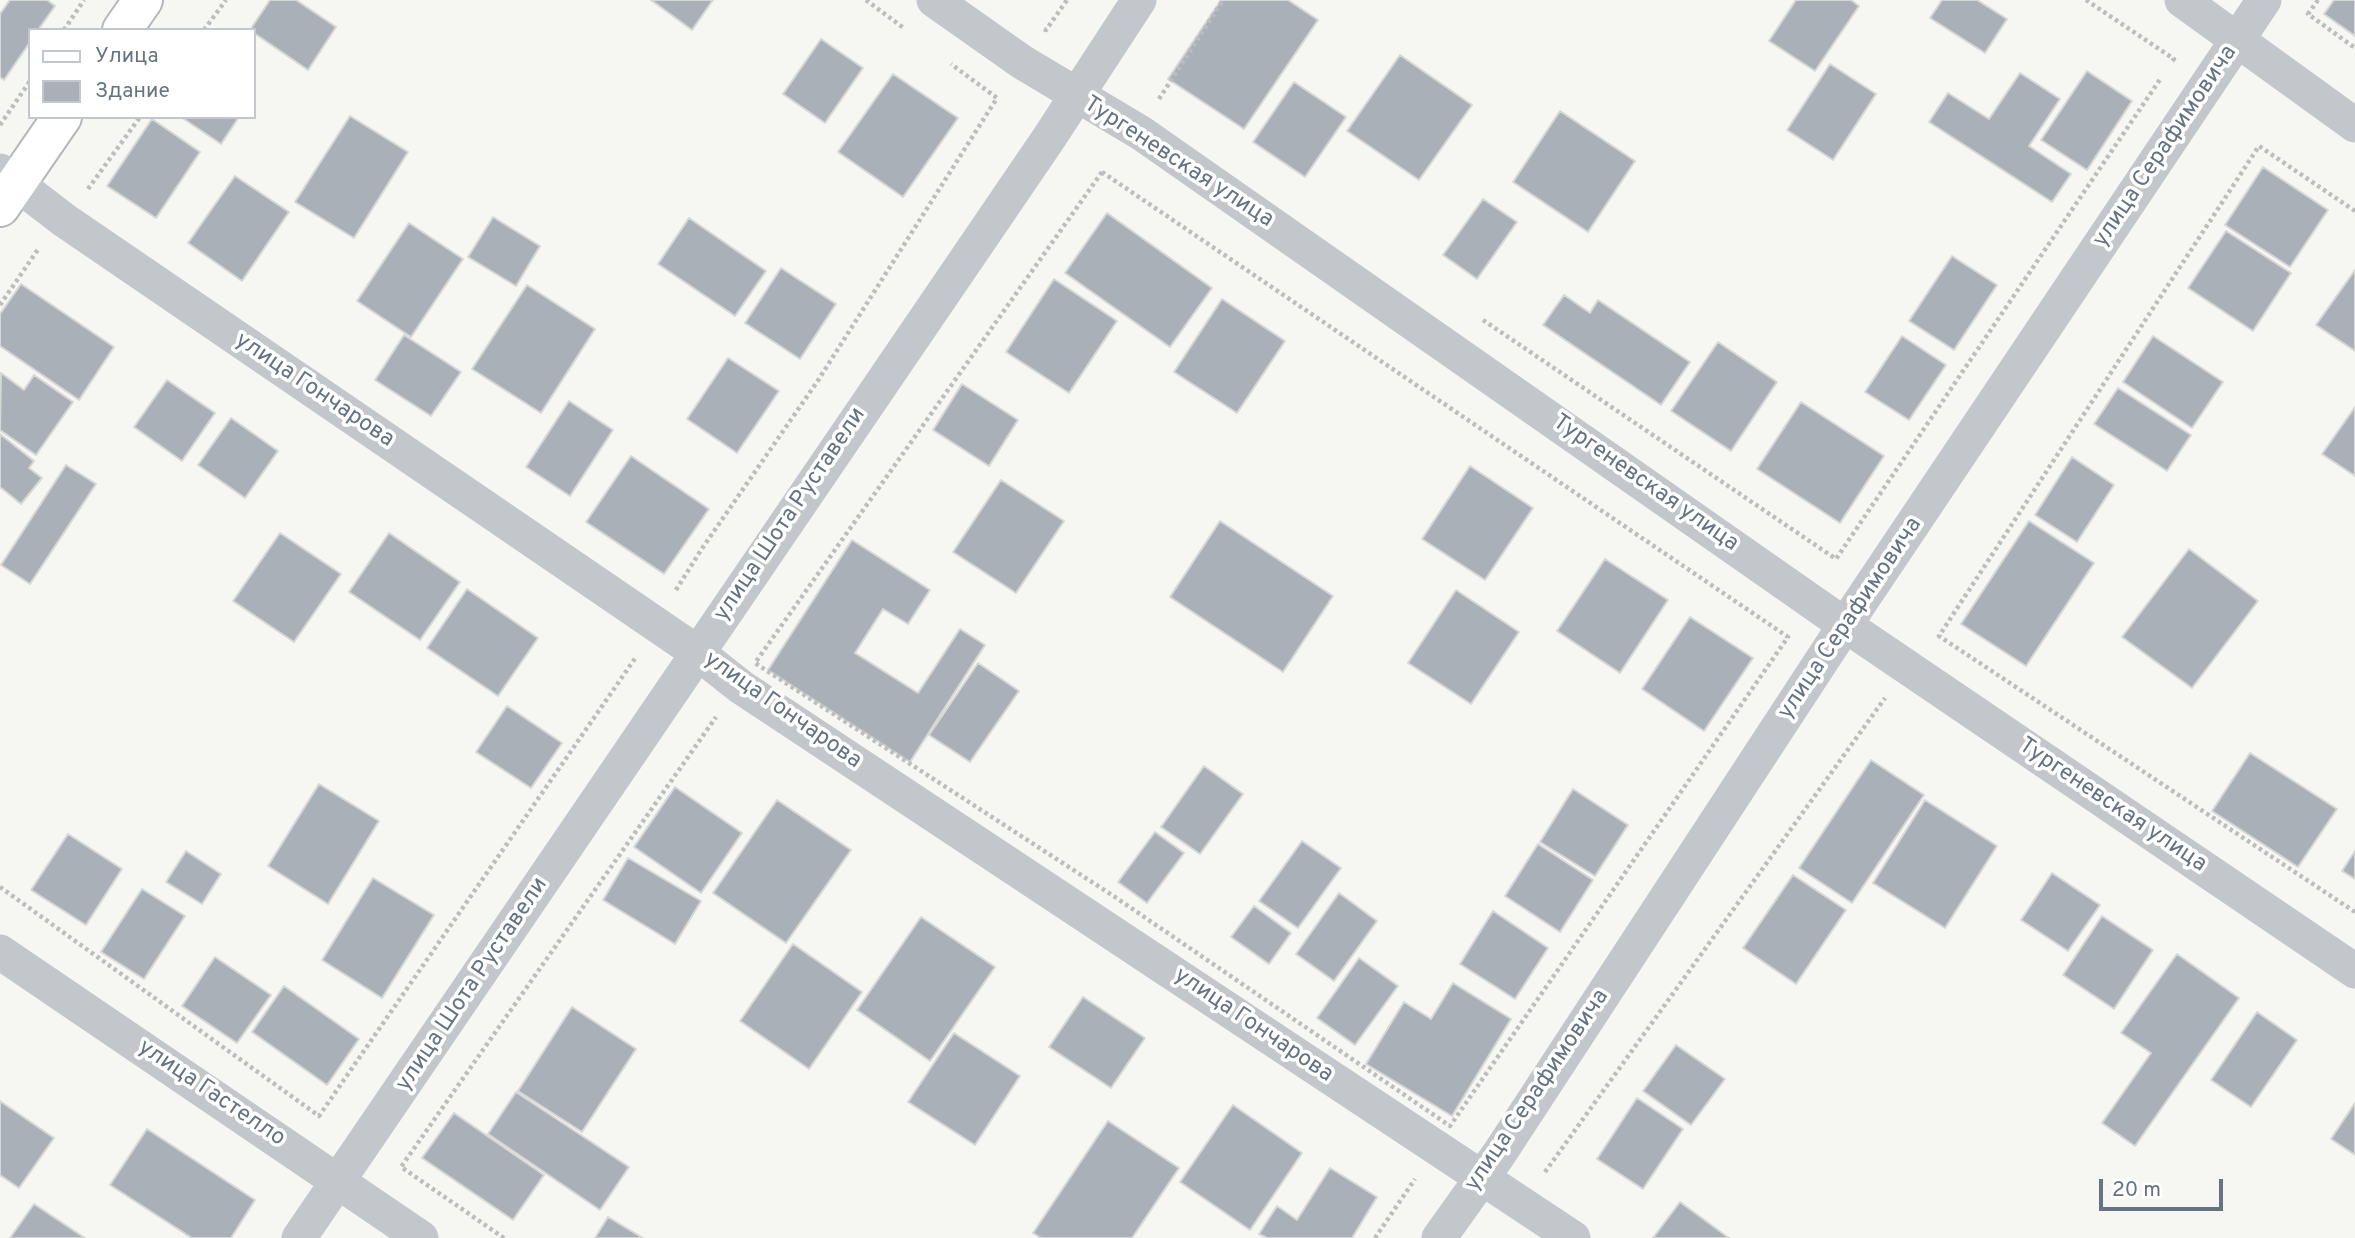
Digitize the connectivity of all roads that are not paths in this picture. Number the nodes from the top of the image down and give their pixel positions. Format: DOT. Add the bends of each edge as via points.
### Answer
graph roads {
  1 [pos="143,0"];
  2 [pos="934,0"];
  3 [pos="1139,0"];
  4 [pos="2182,0"];
  5 [pos="2264,0"];
  6 [pos="123,28"];
  7 [pos="2237,40"];
  8 [pos="1077,96"];
  9 [pos="60,119"];
  10 [pos="2355,125"];
  11 [pos="6,187"];
  12 [pos="1845,625"];
  13 [pos="698,653"];
  14 [pos="0,952"];
  15 [pos="2355,971"];
  16 [pos="1481,1177"];
  17 [pos="338,1180"];
  18 [pos="299,1238"];
  19 [pos="421,1238"];
  20 [pos="1439,1238"];
  21 [pos="1573,1238"];
  1 -- 6 [label="main road"];
  2 -- 8 [label="street, Тургеневская улица"];
  3 -- 8 [label="street, улица Шота Руставели"];
  4 -- 7 [label="street"];
  5 -- 7 [label="street, улица Серафимовича"];
  7 -- 10 [label="street"];
  7 -- 12 [label="street, улица Серафимовича"];
  8 -- 12 [label="street, Тургеневская улица" via="1141,133"];
  8 -- 13 [label="street, улица Шота Руставели"];
  9 -- 11 [label="main road"];
  11 -- 13 [label="street, улица Гончарова" via="76,228"];
  12 -- 15 [label="street, Тургеневская улица"];
  12 -- 16 [label="street, улица Серафимовича"];
  13 -- 16 [label="street, улица Гончарова" via="741,687"];
  13 -- 17 [label="street, улица Шота Руставели"];
  14 -- 17 [label="street, улица Гастелло"];
  16 -- 20 [label="street, улица Серафимовича"];
  16 -- 21 [label="street, улица Гончарова"];
  17 -- 18 [label="street, улица Шота Руставели"];
  17 -- 19 [label="street, улица Гастелло"];
}
